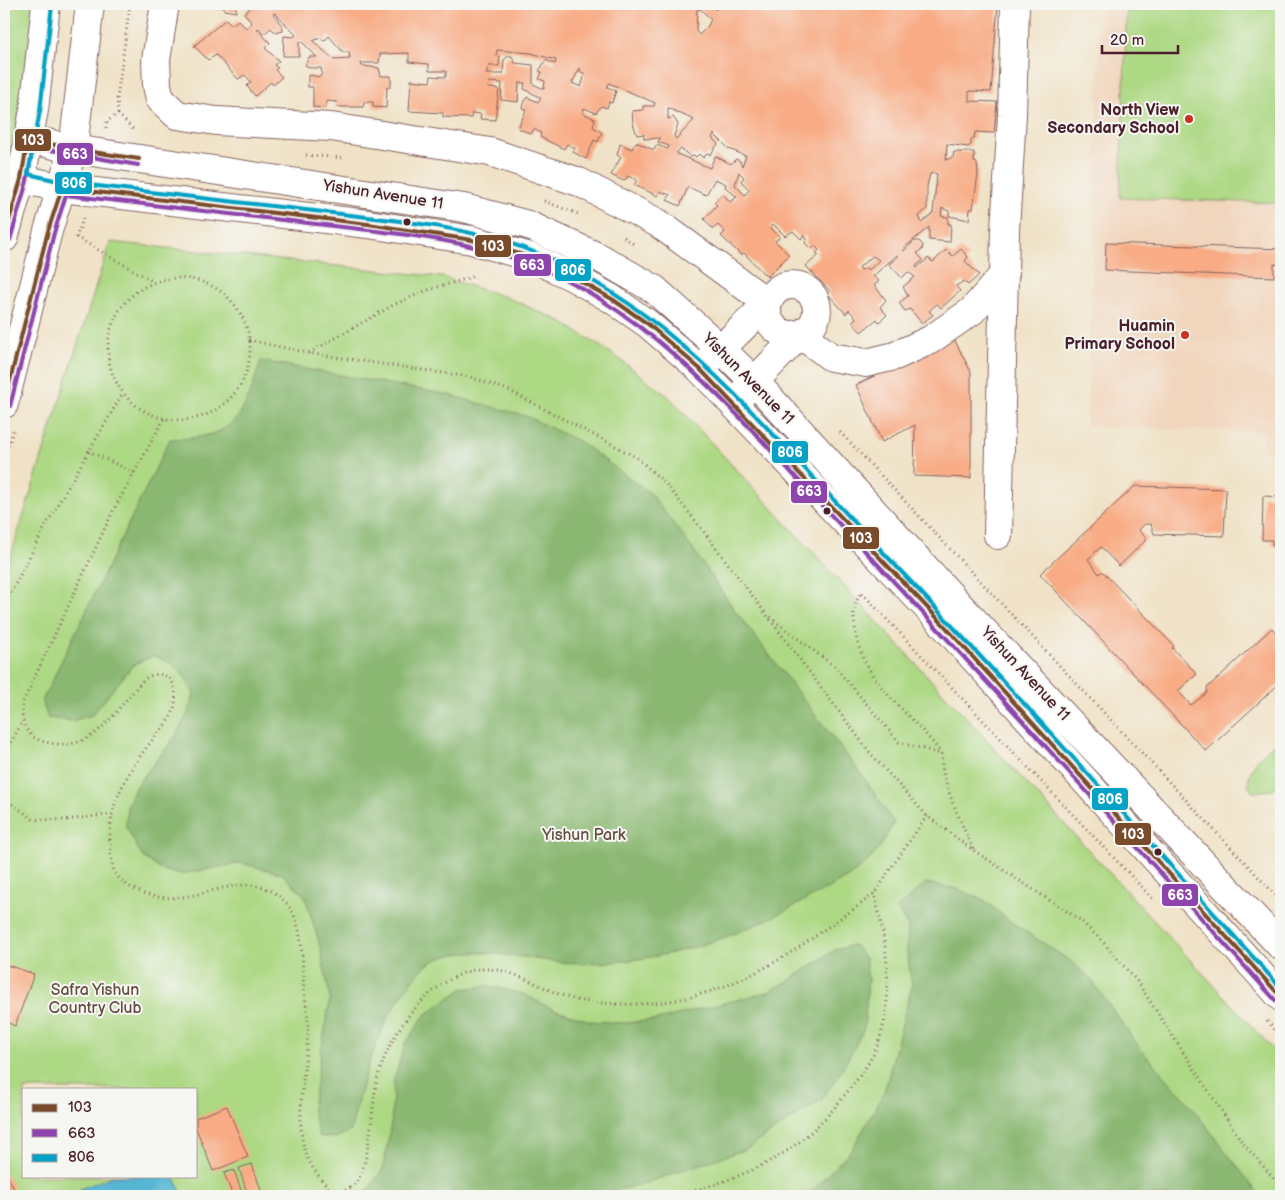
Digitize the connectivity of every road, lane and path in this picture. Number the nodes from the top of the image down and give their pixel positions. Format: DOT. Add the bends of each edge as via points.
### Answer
graph roads {
  1 [pos="10,4"];
  2 [pos="46,4"];
  3 [pos="90,4"];
  4 [pos="130,4"];
  5 [pos="165,4"];
  6 [pos="1015,4"];
  7 [pos="4,67"];
  8 [pos="118,114"];
  9 [pos="28,139"];
  10 [pos="73,149"];
  11 [pos="21,179"];
  12 [pos="62,188"];
  13 [pos="4,238"];
  14 [pos="76,238"];
  15 [pos="1005,273"];
  16 [pos="475,276"];
  17 [pos="154,282"];
  18 [pos="768,304"];
  19 [pos="800,334"];
  20 [pos="249,340"];
  21 [pos="722,349"];
  22 [pos="308,353"];
  23 [pos="700,369"];
  24 [pos="755,382"];
  25 [pos="123,393"];
  26 [pos="4,404"];
  27 [pos="732,404"];
  28 [pos="164,419"];
  29 [pos="88,451"];
  30 [pos="135,473"];
  31 [pos="998,535"];
  32 [pos="4,606"];
  33 [pos="766,614"];
  34 [pos="22,722"];
  35 [pos="941,754"];
  36 [pos="4,756"];
  37 [pos="4,798"];
  38 [pos="112,814"];
  39 [pos="927,816"];
  40 [pos="973,850"];
  41 [pos="874,893"];
  42 [pos="1158,904"];
  43 [pos="1281,946"];
  44 [pos="1272,1006"];
  45 [pos="1281,1036"];
  46 [pos="1281,1187"];
  47 [pos="336,1196"];
  48 [pos="676,1196"];
  1 -- 7 [label="path"];
  2 -- 9 [label="street"];
  3 -- 10 [label="street"];
  4 -- 8 [label="path" via="117,99"];
  5 -- 18 [label="street" via="156,60 157,84 160,99 176,115 216,121 331,127 490,152 579,182 658,223"];
  6 -- 15 [label="street"];
  9 -- 10 [label="street, Yishun Avenue 11"];
  9 -- 11 [label="street"];
  10 -- 12 [label="street"];
  10 -- 21 [label="street, Yishun Avenue 11" via="464,208 528,225 600,258 654,289"];
  11 -- 12 [label="street, Yishun Avenue 11"];
  11 -- 13 [label="street"];
  12 -- 23 [label="street, Yishun Avenue 11" via="368,224 472,240 530,257 612,299 648,324"];
  12 -- 26 [label="street"];
  14 -- 17 [label="path"];
  15 -- 19 [label="street" via="972,312 930,340 895,356 866,363 830,357"];
  15 -- 31 [label="street"];
  16 -- 22 [label="path" via="395,304"];
  17 -- 20 [label="path" via="178,278 201,281 222,292 238,309"];
  17 -- 25 [label="path" via="134,293 119,310 110,330 108,352 112,374"];
  18 -- 19 [label="street" via="772,325 785,334"];
  18 -- 19 [label="street" via="777,289 786,285 803,286 810,291 816,298 817,316 808,330"];
  18 -- 21 [label="street"];
  19 -- 24 [label="street"];
  20 -- 22 [label="path"];
  20 -- 28 [label="path" via="246,372 236,391 221,406 203,416"];
  21 -- 23 [label="street"];
  21 -- 24 [label="street, Yishun Avenue 11"];
  22 -- 33 [label="path" via="470,377 516,394 636,457 666,484"];
  23 -- 27 [label="street, Yishun Avenue 11"];
  24 -- 27 [label="street"];
  24 -- 43 [label="street, Yishun Avenue 11"];
  25 -- 28 [label="path" via="140,408"];
  25 -- 29 [label="path"];
  27 -- 44 [label="street, Yishun Avenue 11" via="948,630"];
  28 -- 30 [label="path"];
  29 -- 30 [label="path"];
  29 -- 32 [label="path"];
  30 -- 34 [label="path" via="113,511 23,702"];
  33 -- 35 [label="path" via="836,666 899,742"];
  33 -- 39 [label="path" via="871,754"];
  34 -- 36 [label="path"];
  34 -- 38 [label="path" via="36,739 69,745 82,742 104,725 145,678 160,674 174,683 176,699 171,716 133,766 118,794"];
  35 -- 40 [label="path" via="942,770"];
  35 -- 42 [label="path" via="886,694 869,670 857,641 853,608 861,592"];
  37 -- 38 [label="path" via="33,819 66,820"];
  38 -- 47 [label="path" via="110,835 114,870 125,885 154,898 173,899 206,894 233,885 251,885 267,888 281,897 293,912 301,938 308,1028 301,1111 306,1154 314,1170"];
  39 -- 40 [label="path"];
  39 -- 41 [label="path"];
  40 -- 46 [label="path" via="1080,920 1103,942 1136,980 1242,1142"];
  41 -- 47 [label="path" via="796,952 764,969 715,991 665,1002 641,1005 572,998 531,983 510,971 479,968 458,975 435,989 412,1011 389,1048 377,1084 368,1147 357,1181"];
  41 -- 48 [label="path" via="885,943 887,989 881,1033 864,1071 828,1118 789,1151 741,1176"];
  44 -- 45 [label="path"];
}
